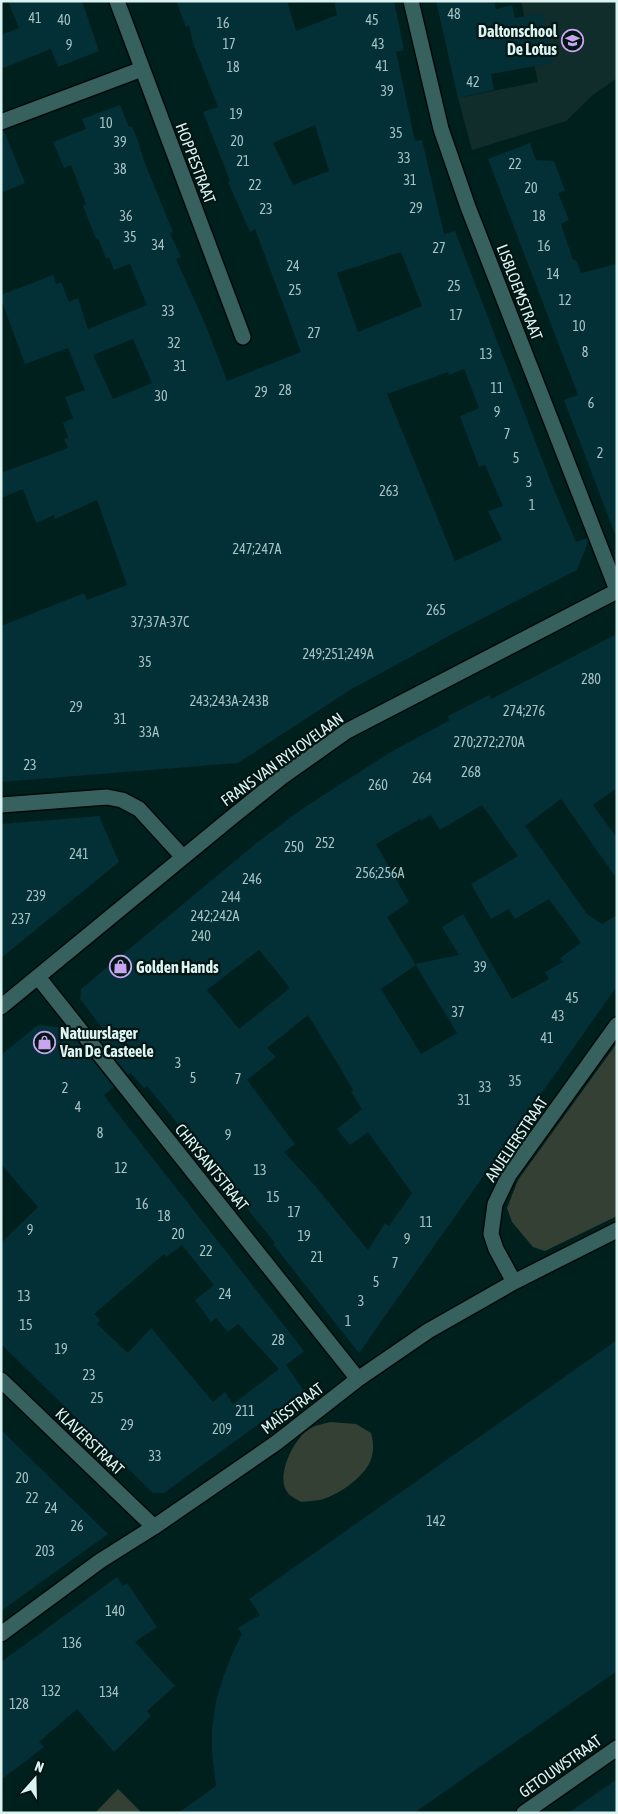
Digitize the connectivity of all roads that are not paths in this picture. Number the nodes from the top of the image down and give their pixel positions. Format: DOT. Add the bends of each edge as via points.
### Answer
graph roads {
  1 [pos="117,1"];
  2 [pos="411,1"];
  3 [pos="142,69"];
  4 [pos="1,122"];
  5 [pos="243,337"];
  6 [pos="617,590"];
  7 [pos="1,805"];
  8 [pos="182,856"];
  9 [pos="38,977"];
  10 [pos="1,1007"];
  11 [pos="617,1025"];
  12 [pos="617,1230"];
  13 [pos="514,1282"];
  14 [pos="358,1379"];
  15 [pos="1,1380"];
  16 [pos="154,1528"];
  17 [pos="1,1634"];
  18 [pos="617,1748"];
  19 [pos="524,1813"];
  1 -- 3 [label="street, HOPPESTRAAT"];
  2 -- 6 [label="street, LISBLOEMSTRAAT" via="444,138 468,207"];
  3 -- 4 [label="street"];
  3 -- 5 [label="street, HOPPESTRAAT"];
  6 -- 8 [label="street, FRANS VAN RYHOVELAAN" via="347,731 282,776"];
  7 -- 8 [label="street" via="106,797 122,800 139,809"];
  8 -- 9 [label="street, FRANS VAN RYHOVELAAN"];
  9 -- 10 [label="street, FRANS VAN RYHOVELAAN"];
  9 -- 14 [label="street, CHRYSANTSTRAAT"];
  11 -- 13 [label="street, ANJELIERSTRAAT" via="509,1176 495,1204 491,1234"];
  12 -- 13 [label="street, MAÏSSTRAAT"];
  13 -- 14 [label="street, MAÏSSTRAAT" via="428,1331"];
  14 -- 16 [label="street, MAÏSSTRAAT" via="276,1442"];
  15 -- 16 [label="street, KLAVERSTRAAT"];
  16 -- 17 [label="street, MAÏSSTRAAT" via="100,1561"];
  18 -- 19 [label="street, GETOUWSTRAAT"];
}
